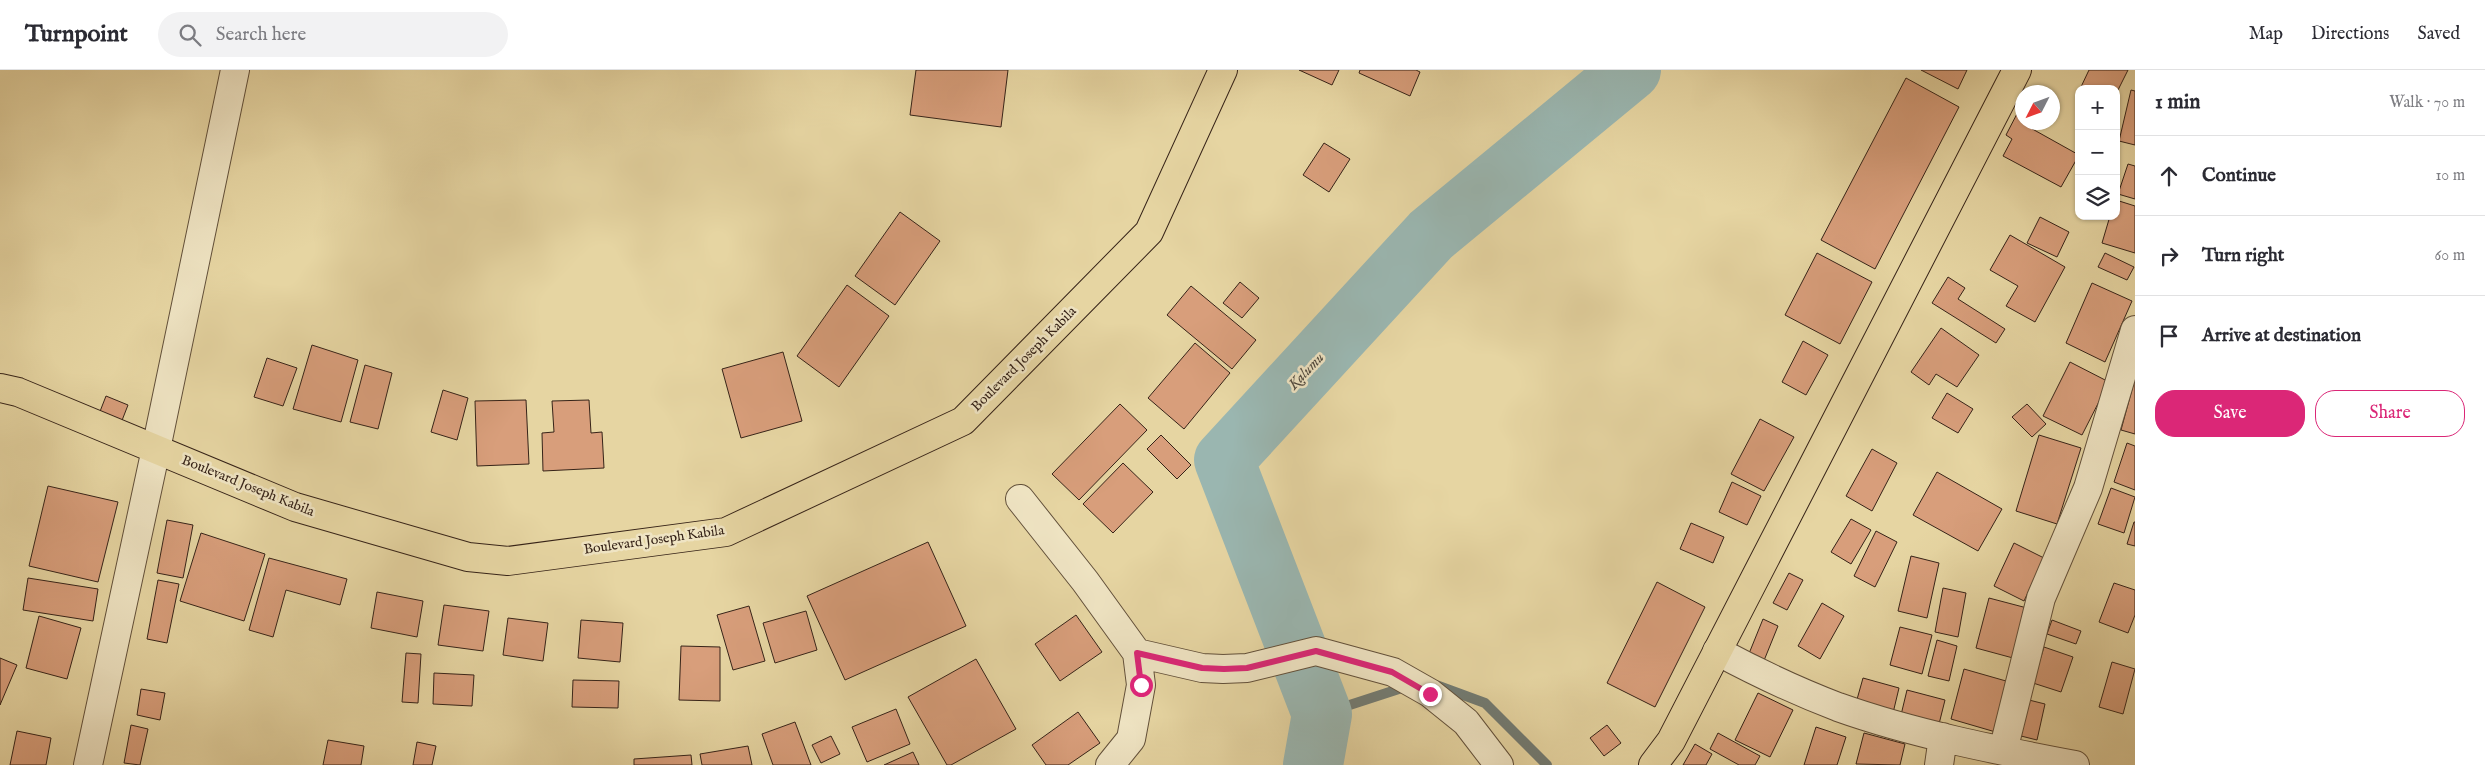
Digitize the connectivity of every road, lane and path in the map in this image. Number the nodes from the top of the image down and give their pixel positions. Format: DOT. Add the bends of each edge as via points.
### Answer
graph roads {
  1 [pos="235,70"];
  2 [pos="1223,70"];
  3 [pos="2017,70"];
  4 [pos="2135,330"];
  5 [pos="0,388"];
  6 [pos="156,449"];
  7 [pos="1020,499"];
  8 [pos="1717,652"];
  9 [pos="1137,653"];
  10 [pos="1943,737"];
  11 [pos="2003,751"];
  12 [pos="88,765"];
  13 [pos="1110,765"];
  14 [pos="1499,765"];
  15 [pos="1653,765"];
  16 [pos="1939,765"];
  17 [pos="2075,765"];
  1 -- 6 [label="street"];
  2 -- 6 [label="main road, Boulevard Joseph Kabila" via="1149,232 963,420 726,532 508,561 468,557 295,507"];
  3 -- 8 [label="main road"];
  4 -- 11 [label="street" via="2088,488 2041,598"];
  5 -- 6 [label="main road, Boulevard Joseph Kabila" via="18,392"];
  6 -- 12 [label="street"];
  7 -- 9 [label="street"];
  8 -- 10 [label="street" via="1840,707"];
  8 -- 15 [label="main road" via="1671,741"];
  9 -- 13 [label="street" via="1141,685 1132,739"];
  9 -- 14 [label="street" via="1202,668 1247,668 1316,651 1392,672 1430,694 1466,722"];
  10 -- 11 [label="street"];
  10 -- 16 [label="street"];
  11 -- 17 [label="street"];
}
